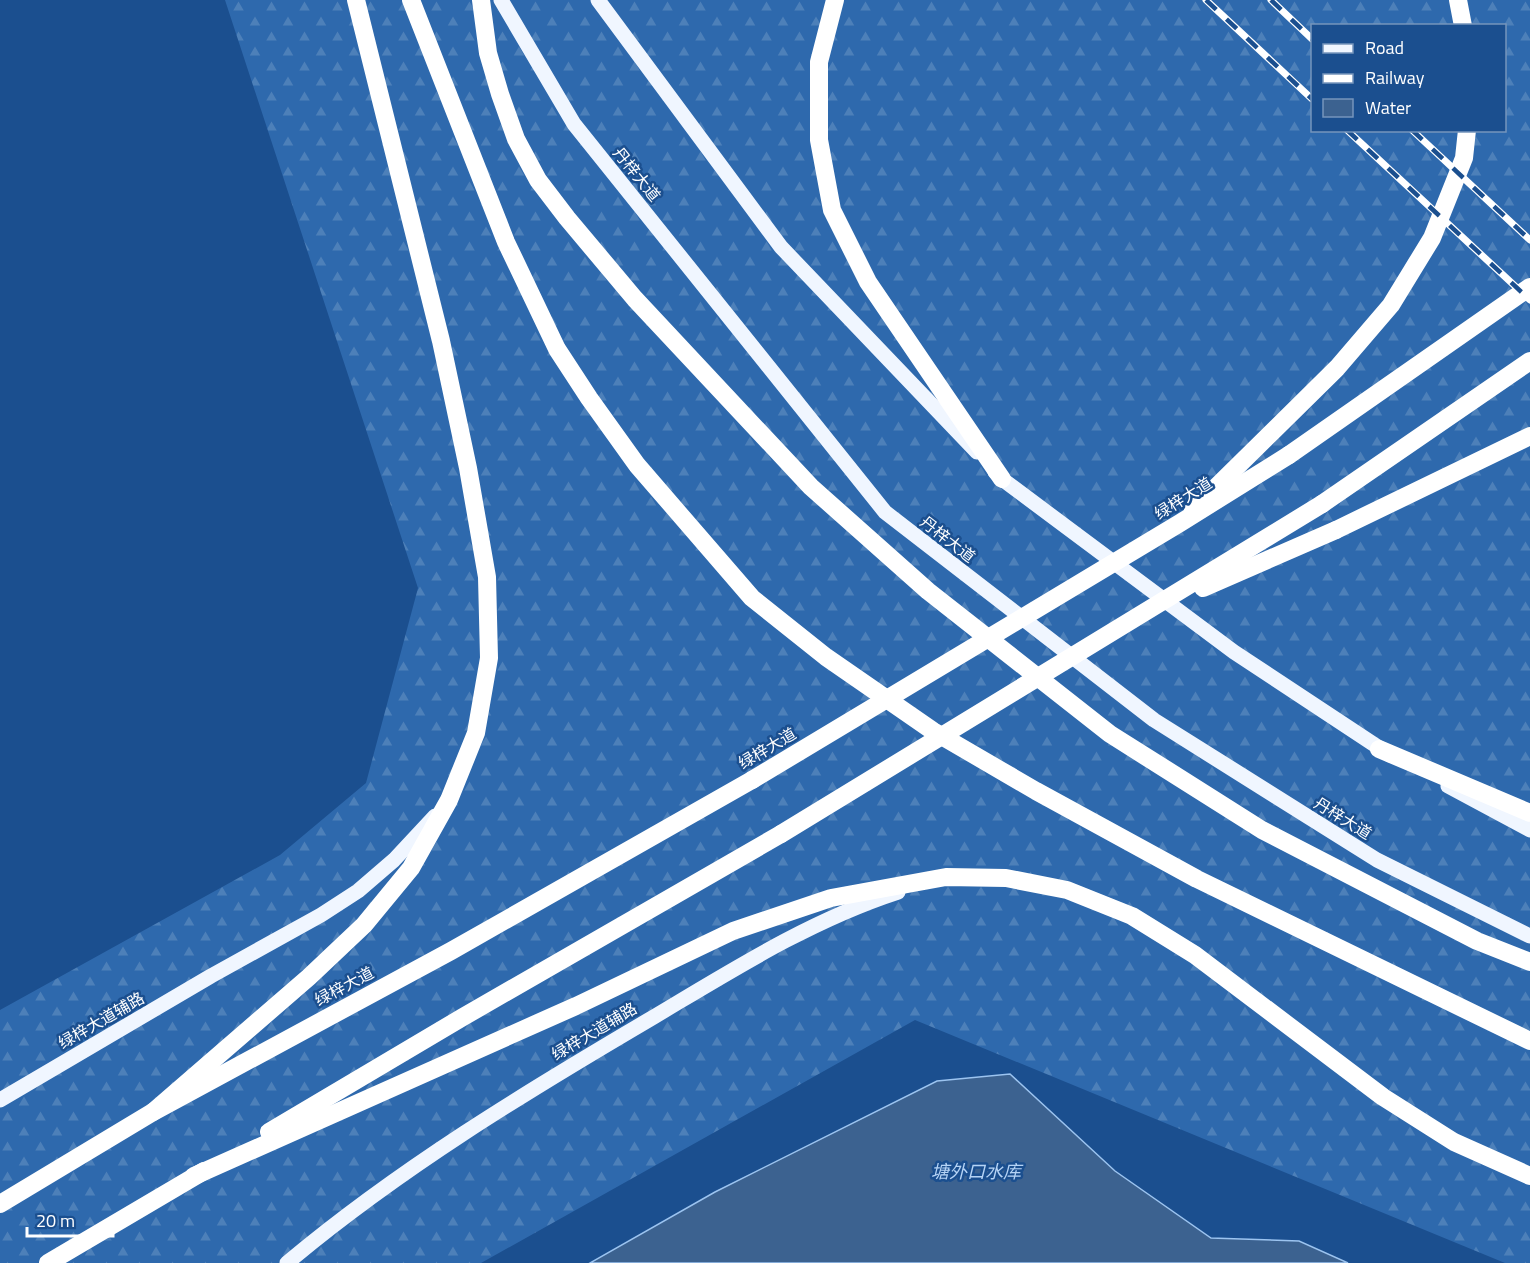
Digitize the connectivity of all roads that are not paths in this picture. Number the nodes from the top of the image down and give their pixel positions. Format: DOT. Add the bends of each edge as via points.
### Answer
graph roads {
  1 [pos="356,0"];
  2 [pos="411,0"];
  3 [pos="481,0"];
  4 [pos="501,0"];
  5 [pos="598,0"];
  6 [pos="835,0"];
  7 [pos="1458,0"];
  8 [pos="1463,24"];
  9 [pos="1467,132"];
  10 [pos="1530,287"];
  11 [pos="1530,361"];
  12 [pos="1530,436"];
  13 [pos="1002,479"];
  14 [pos="1180,523"];
  15 [pos="1140,615"];
  16 [pos="1379,749"];
  17 [pos="449,800"];
  18 [pos="1530,813"];
  19 [pos="1530,830"];
  20 [pos="946,877"];
  21 [pos="1530,936"];
  22 [pos="1530,962"];
  23 [pos="1530,1041"];
  24 [pos="0,1100"];
  25 [pos="153,1112"];
  26 [pos="194,1176"];
  27 [pos="1530,1176"];
  28 [pos="0,1204"];
  29 [pos="48,1263"];
  30 [pos="287,1263"];
  1 -- 17 [label="highway" via="441,341 487,577 488,669 476,733"];
  2 -- 23 [label="highway" via="506,242 557,349 637,465 752,598 826,657 933,731 1036,791 1197,879"];
  3 -- 22 [label="highway" via="488,53 500,94 516,139 538,180 635,299 811,487 928,591 1110,734 1262,830 1477,941"];
  4 -- 21 [label="main road, 丹梓大道" via="574,124 885,512 1154,720 1377,860"];
  5 -- 13 [label="main road" via="781,247"];
  6 -- 13 [label="highway" via="819,62 819,140 832,210 868,282"];
  7 -- 8 [label="highway"];
  9 -- 14 [label="highway, bridge" via="1464,158 1432,238 1391,305 1337,368"];
  10 -- 14 [label="highway, 绿梓大道, bridge" via="1289,455"];
  11 -- 15 [label="highway, bridge" via="1322,504"];
  12 -- 15 [label="highway, bridge" via="1336,530"];
  13 -- 16 [label="main road" via="1234,652"];
  14 -- 25 [label="highway, 绿梓大道, bridge" via="752,780 451,951"];
  15 -- 26 [label="highway, bridge" via="781,834"];
  16 -- 18 [label="highway"];
  16 -- 19 [label="main road"];
  17 -- 24 [label="main road, 绿梓大道辅路" via="394,860 358,891"];
  17 -- 25 [label="highway" via="411,868 364,925"];
  20 -- 26 [label="highway" via="831,898 733,931 576,1006"];
  20 -- 27 [label="highway" via="1006,878 1067,890 1132,916 1195,956 1383,1097 1454,1142"];
  20 -- 30 [label="main road, 绿梓大道辅路" via="857,906 768,949 475,1126 371,1198"];
  25 -- 28 [label="highway, 绿梓大道"];
  26 -- 29 [label="highway"];
}
